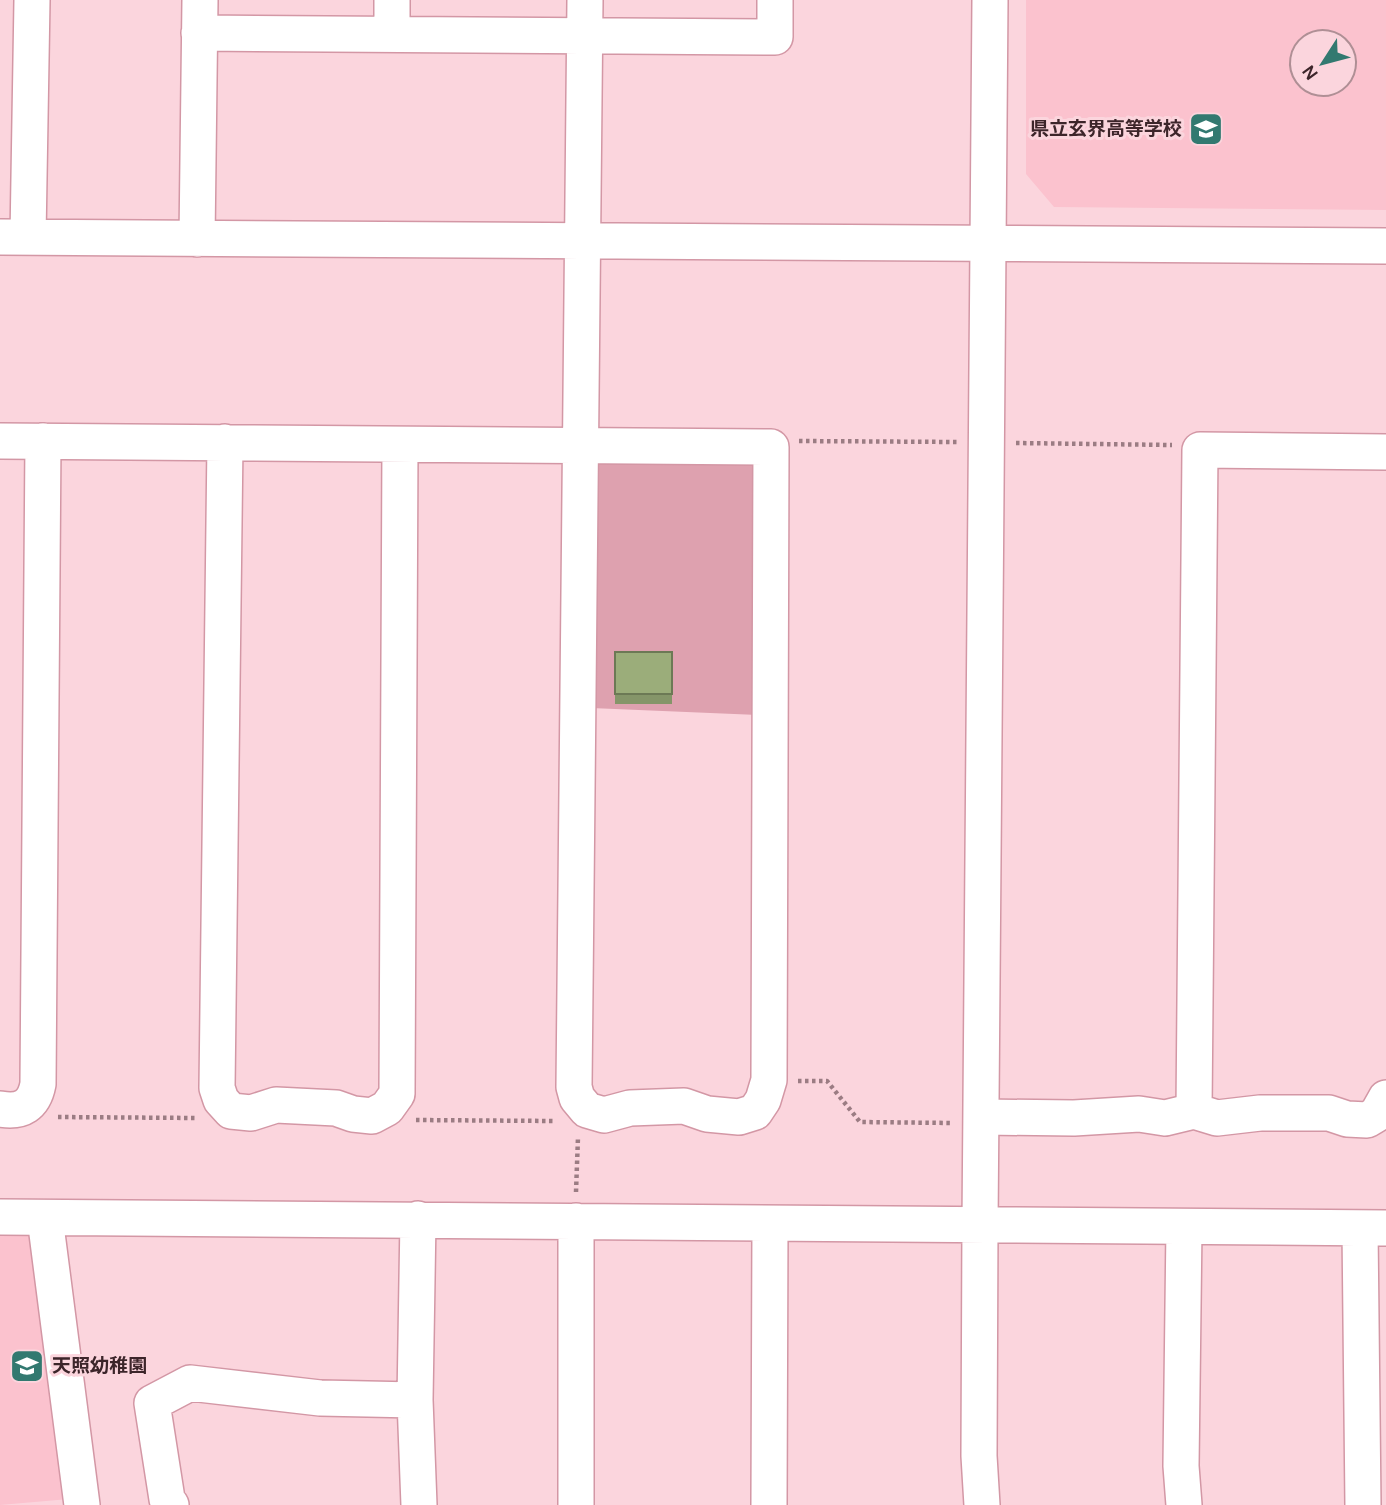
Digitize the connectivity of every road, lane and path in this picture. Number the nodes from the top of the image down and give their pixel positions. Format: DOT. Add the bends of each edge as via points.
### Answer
graph roads {
  1 [pos="32,0"];
  2 [pos="585,0"];
  3 [pos="775,0"];
  4 [pos="990,0"];
  5 [pos="200,16"];
  6 [pos="392,16"];
  7 [pos="585,35"];
  8 [pos="15,110"];
  9 [pos="14,237"];
  10 [pos="197,239"];
  11 [pos="583,241"];
  12 [pos="988,245"];
  13 [pos="1386,246"];
  14 [pos="0,441"];
  15 [pos="44,441"];
  16 [pos="225,442"];
  17 [pos="987,442"];
  18 [pos="581,444"];
  19 [pos="400,445"];
  20 [pos="771,447"];
  21 [pos="1199,450"];
  22 [pos="1386,452"];
  23 [pos="769,1080"];
  24 [pos="1386,1098"];
  25 [pos="13,1108"];
  26 [pos="387,1108"];
  27 [pos="231,1111"];
  28 [pos="1194,1111"];
  29 [pos="583,1115"];
  30 [pos="982,1117"];
  31 [pos="0,1217"];
  32 [pos="45,1218"];
  33 [pos="418,1219"];
  34 [pos="576,1220"];
  35 [pos="770,1224"];
  36 [pos="980,1225"];
  37 [pos="1184,1227"];
  38 [pos="1373,1228"];
  39 [pos="415,1400"];
  40 [pos="82,1505"];
  41 [pos="172,1505"];
  42 [pos="419,1505"];
  43 [pos="576,1505"];
  44 [pos="769,1505"];
  45 [pos="982,1505"];
  46 [pos="1184,1505"];
  47 [pos="1363,1505"];
  1 -- 8 [label="street"];
  2 -- 7 [label="street"];
  3 -- 7 [label="street" via="775,37"];
  4 -- 12 [label="street"];
  5 -- 6 [label="street"];
  5 -- 10 [label="street"];
  6 -- 7 [label="street"];
  7 -- 11 [label="street"];
  8 -- 9 [label="street"];
  9 -- 10 [label="street"];
  10 -- 11 [label="street"];
  11 -- 12 [label="street"];
  11 -- 18 [label="street"];
  12 -- 13 [label="street"];
  12 -- 17 [label="street"];
  14 -- 15 [label="street"];
  15 -- 16 [label="street"];
  15 -- 25 [label="street" via="38,1084 35,1098"];
  16 -- 19 [label="street"];
  16 -- 27 [label="street" via="217,1088"];
  17 -- 20 [label="path" via="785,441"];
  17 -- 21 [label="path" via="1186,445"];
  17 -- 30 [label="street"];
  18 -- 19 [label="street"];
  18 -- 20 [label="street"];
  18 -- 29 [label="street" via="575,1087"];
  19 -- 26 [label="street" via="397,1094"];
  20 -- 23 [label="street"];
  21 -- 22 [label="street"];
  21 -- 28 [label="street"];
  23 -- 29 [label="street" via="755,1111 739,1117 724,1118 684,1106"];
  23 -- 30 [label="path" via="827,1081 860,1122 951,1123"];
  24 -- 28 [label="street" via="1377,1114 1367,1120 1329,1113 1217,1118"];
  25 -- 27 [label="path" via="41,1117 201,1118"];
  26 -- 27 [label="street" via="372,1116 336,1108 275,1105 251,1113"];
  26 -- 29 [label="path" via="412,1119"];
  28 -- 30 [label="street" via="1165,1118 1139,1114"];
  29 -- 34 [label="path"];
  30 -- 36 [label="street"];
  31 -- 32 [label="street"];
  32 -- 33 [label="street"];
  32 -- 40 [label="street"];
  33 -- 34 [label="street"];
  33 -- 39 [label="street"];
  34 -- 35 [label="street"];
  34 -- 43 [label="street"];
  35 -- 36 [label="street"];
  35 -- 44 [label="street"];
  36 -- 37 [label="street"];
  36 -- 45 [label="street"];
  37 -- 38 [label="street"];
  37 -- 46 [label="street"];
  38 -- 47 [label="street"];
  39 -- 41 [label="street" via="320,1398 190,1383 152,1403 167,1499"];
  39 -- 42 [label="street"];
}
